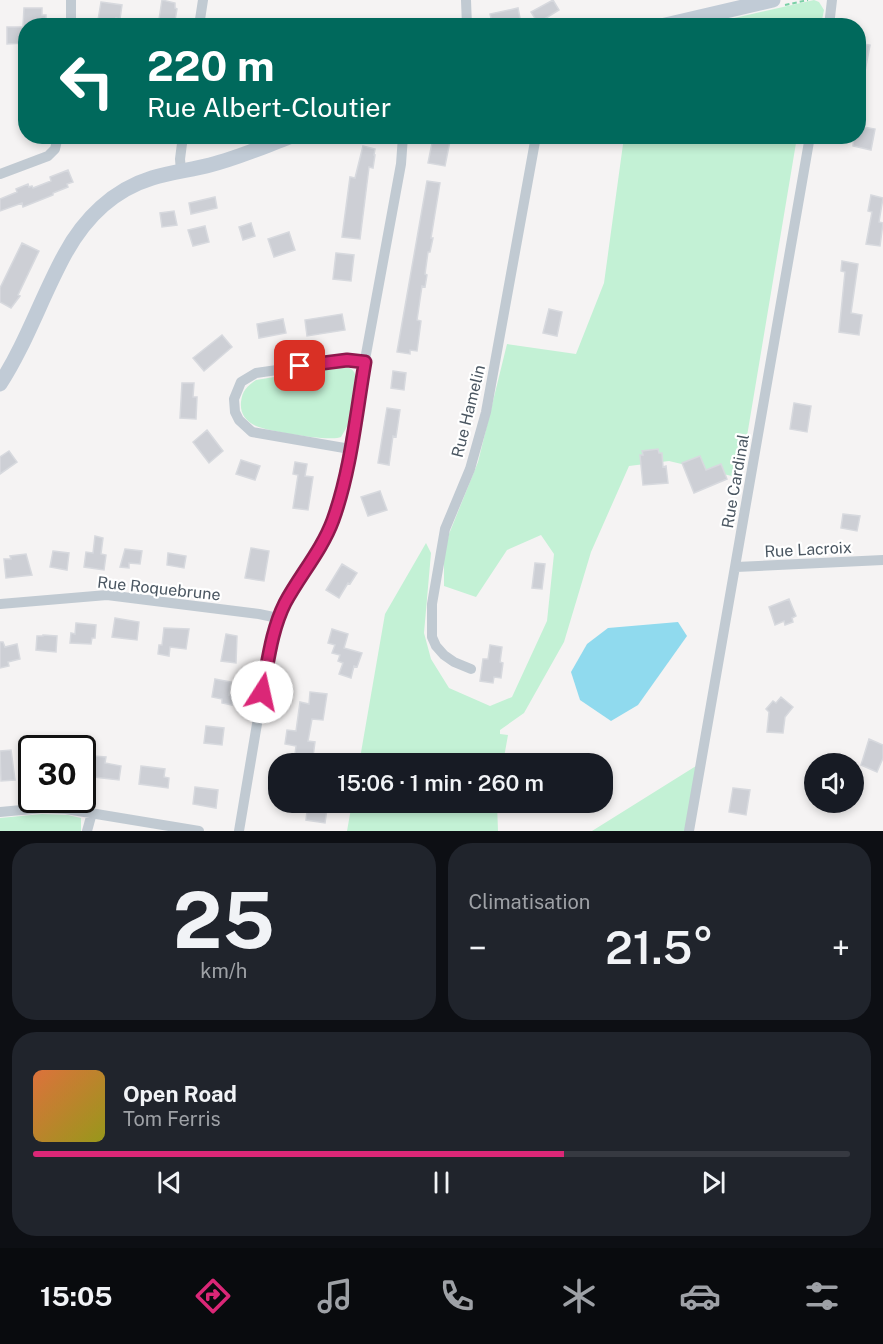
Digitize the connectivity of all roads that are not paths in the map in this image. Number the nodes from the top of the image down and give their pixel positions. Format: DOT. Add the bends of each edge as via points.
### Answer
graph roads {
  1 [pos="71,0"];
  2 [pos="203,0"];
  3 [pos="466,0"];
  4 [pos="773,0"];
  5 [pos="832,0"];
  6 [pos="71,18"];
  7 [pos="200,18"];
  8 [pos="467,18"];
  9 [pos="695,18"];
  10 [pos="830,18"];
  11 [pos="56,144"];
  12 [pos="182,144"];
  13 [pos="278,144"];
  14 [pos="402,144"];
  15 [pos="535,144"];
  16 [pos="809,144"];
  17 [pos="181,171"];
  18 [pos="0,174"];
  19 [pos="365,362"];
  20 [pos="0,384"];
  21 [pos="350,449"];
  22 [pos="883,560"];
  23 [pos="736,567"];
  24 [pos="0,604"];
  25 [pos="278,618"];
  26 [pos="471,669"];
  27 [pos="18,811"];
  28 [pos="0,812"];
  29 [pos="92,813"];
  30 [pos="87,831"];
  31 [pos="199,831"];
  32 [pos="239,831"];
  33 [pos="689,831"];
  1 -- 6 [label="street"];
  2 -- 7 [label="street"];
  3 -- 8 [label="street"];
  4 -- 9 [label="street"];
  5 -- 10 [label="street"];
  11 -- 18 [label="street" via="48,156"];
  12 -- 17 [label="street"];
  13 -- 17 [label="street"];
  14 -- 19 [label="street"];
  15 -- 26 [label="street, Rue Hamelin" via="486,412 470,469 445,529 432,604 432,637 436,646 454,662"];
  16 -- 23 [label="street, Rue Cardinal"];
  17 -- 20 [label="street" via="126,189 89,219 65,254"];
  19 -- 21 [label="street"];
  19 -- 21 [label="street" via="347,360 256,373 242,382 234,399 239,420 252,432"];
  21 -- 25 [label="street" via="330,528"];
  22 -- 23 [label="street, Rue Lacroix"];
  23 -- 33 [label="street, Rue Cardinal"];
  24 -- 25 [label="street, Rue Roquebrune" via="107,595"];
  25 -- 32 [label="street"];
  27 -- 28 [label="street"];
  29 -- 30 [label="street"];
  29 -- 31 [label="street"];
}
